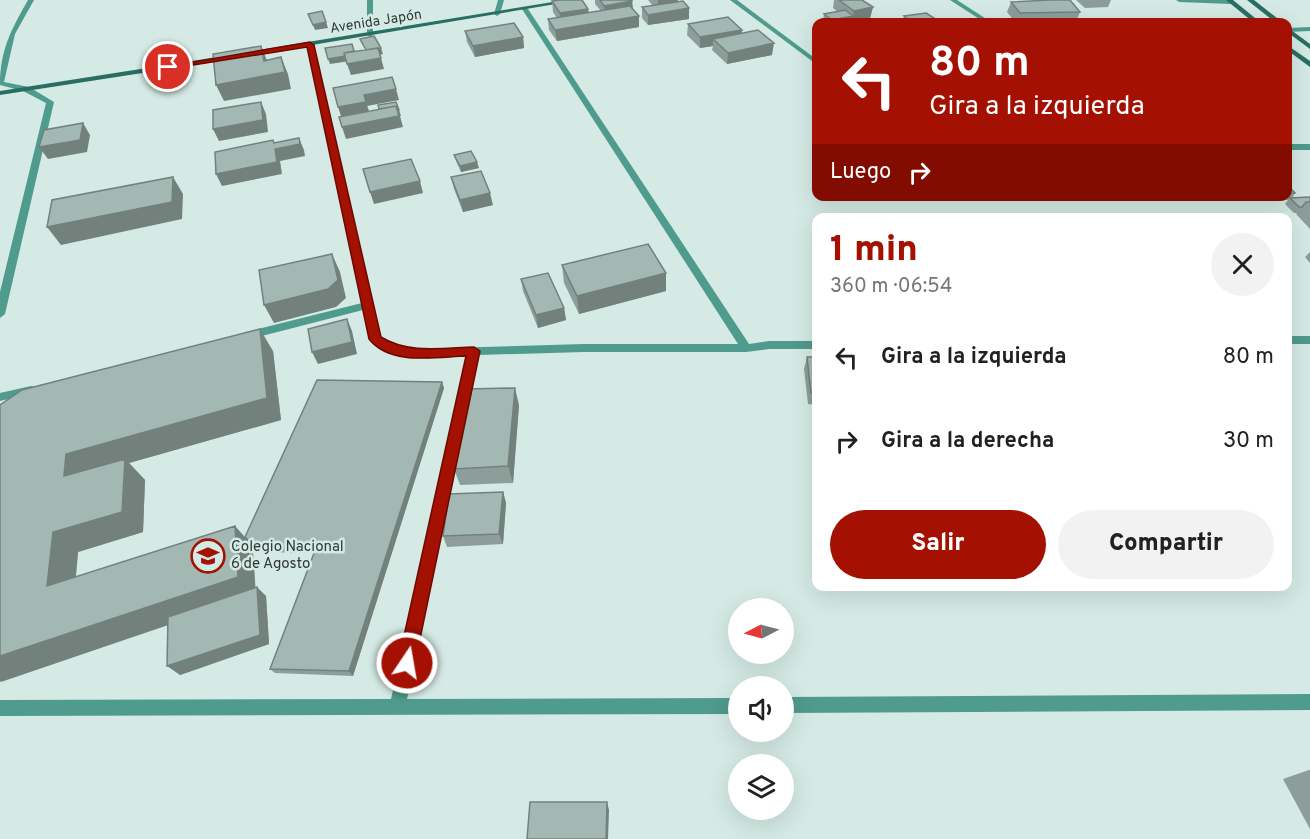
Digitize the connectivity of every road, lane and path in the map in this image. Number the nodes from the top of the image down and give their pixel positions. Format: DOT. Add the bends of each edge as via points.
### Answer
graph roads {
  1 [pos="31,0"];
  2 [pos="370,0"];
  3 [pos="501,0"];
  4 [pos="578,0"];
  5 [pos="733,0"];
  6 [pos="953,0"];
  7 [pos="1179,0"];
  8 [pos="1250,0"];
  9 [pos="1230,1"];
  10 [pos="525,9"];
  11 [pos="497,14"];
  12 [pos="982,18"];
  13 [pos="1252,18"];
  14 [pos="1274,18"];
  15 [pos="1292,29"];
  16 [pos="1310,29"];
  17 [pos="1292,32"];
  18 [pos="370,35"];
  19 [pos="310,45"];
  20 [pos="1310,47"];
  21 [pos="1292,51"];
  22 [pos="812,59"];
  23 [pos="1310,65"];
  24 [pos="0,83"];
  25 [pos="26,89"];
  26 [pos="0,93"];
  27 [pos="1292,147"];
  28 [pos="1310,147"];
  29 [pos="368,305"];
  30 [pos="0,314"];
  31 [pos="230,339"];
  32 [pos="1292,340"];
  33 [pos="1310,340"];
  34 [pos="812,345"];
  35 [pos="746,348"];
  36 [pos="474,351"];
  37 [pos="46,386"];
  38 [pos="0,397"];
  39 [pos="1310,702"];
  40 [pos="794,705"];
  41 [pos="728,706"];
  42 [pos="0,708"];
  43 [pos="397,708"];
  1 -- 24 [label="street" via="12,34"];
  2 -- 18 [label="street"];
  3 -- 11 [label="street"];
  4 -- 10 [label="street, Avenida Japón"];
  5 -- 22 [label="street"];
  6 -- 12 [label="street"];
  7 -- 9 [label="street"];
  8 -- 14 [label="street"];
  9 -- 13 [label="street"];
  10 -- 11 [label="street, Avenida Japón"];
  10 -- 35 [label="street"];
  11 -- 18 [label="street, Avenida Japón"];
  15 -- 16 [label="street"];
  17 -- 20 [label="street"];
  18 -- 19 [label="street, Avenida Japón"];
  19 -- 25 [label="street, Avenida Japón"];
  19 -- 29 [label="street"];
  21 -- 23 [label="street"];
  24 -- 25 [label="street"];
  25 -- 26 [label="street, Avenida Japón"];
  25 -- 30 [label="street" via="50,102"];
  27 -- 28 [label="street"];
  29 -- 31 [label="street"];
  29 -- 36 [label="street" via="375,339 392,350"];
  32 -- 33 [label="street"];
  34 -- 35 [label="street"];
  35 -- 36 [label="street"];
  36 -- 43 [label="street"];
  37 -- 38 [label="street"];
  39 -- 40 [label="street"];
  41 -- 43 [label="street"];
  42 -- 43 [label="street"];
}
